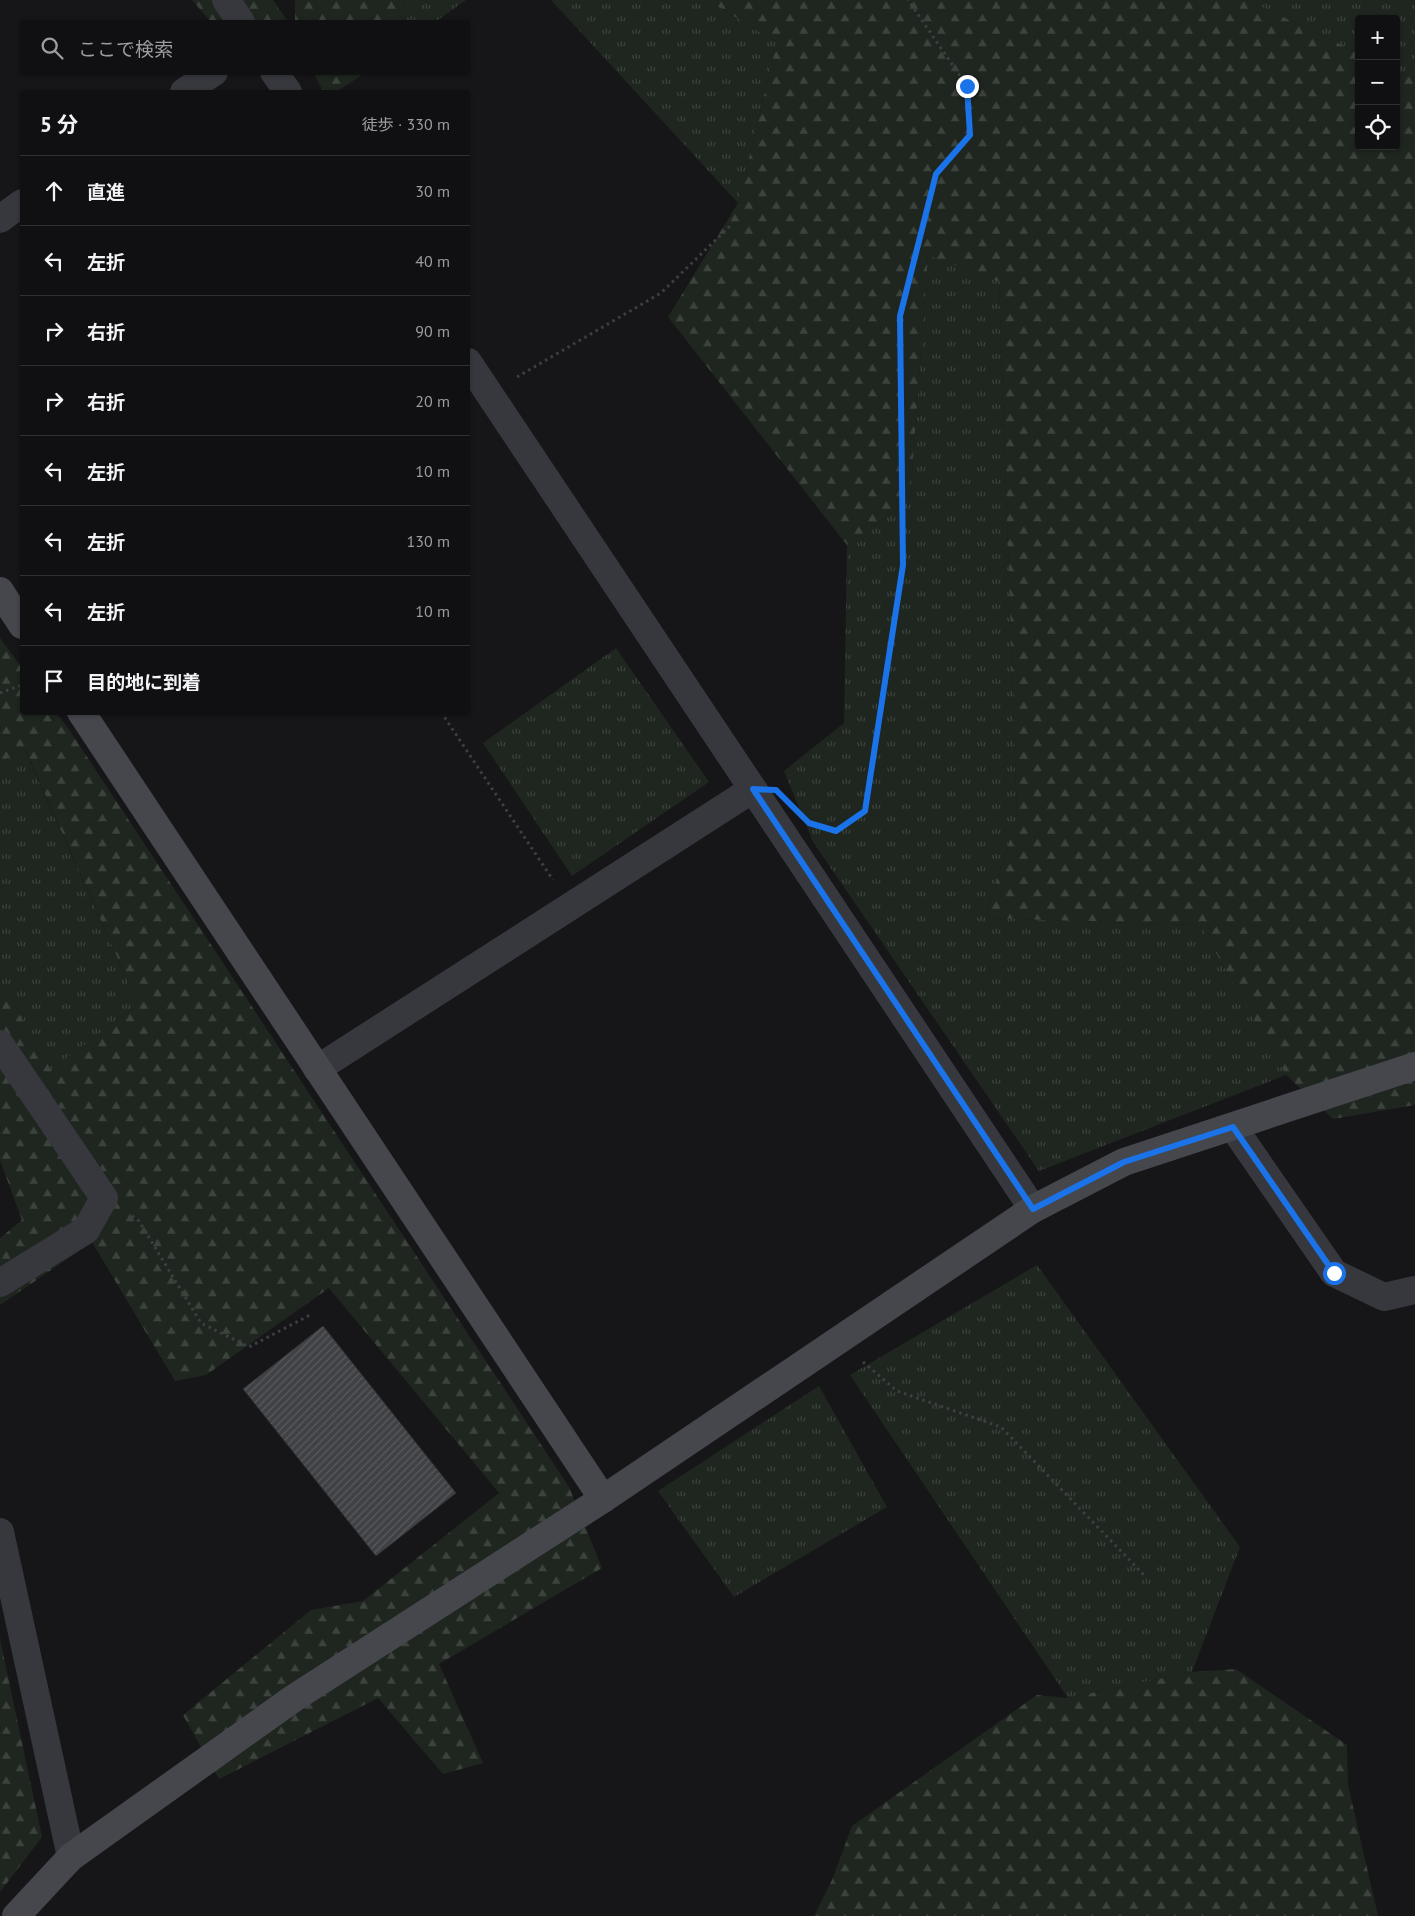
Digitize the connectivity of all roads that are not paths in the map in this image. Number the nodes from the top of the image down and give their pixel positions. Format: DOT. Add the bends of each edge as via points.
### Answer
graph roads {
  1 [pos="226,0"];
  2 [pos="240,20"];
  3 [pos="210,75"];
  4 [pos="276,75"];
  5 [pos="187,90"];
  6 [pos="287,90"];
  7 [pos="20,204"];
  8 [pos="0,219"];
  9 [pos="470,365"];
  10 [pos="0,591"];
  11 [pos="20,622"];
  12 [pos="83,715"];
  13 [pos="753,789"];
  14 [pos="0,1044"];
  15 [pos="1415,1066"];
  16 [pos="317,1068"];
  17 [pos="1233,1127"];
  18 [pos="1033,1209"];
  19 [pos="0,1283"];
  20 [pos="1415,1290"];
  21 [pos="603,1499"];
  22 [pos="0,1532"];
  23 [pos="71,1857"];
  24 [pos="16,1916"];
  1 -- 2 [label="street"];
  3 -- 5 [label="street"];
  4 -- 6 [label="street"];
  7 -- 8 [label="street"];
  9 -- 13 [label="street"];
  10 -- 11 [label="street"];
  12 -- 16 [label="street"];
  13 -- 16 [label="street"];
  13 -- 18 [label="street"];
  14 -- 19 [label="street" via="104,1198 86,1230"];
  15 -- 17 [label="street"];
  16 -- 21 [label="street"];
  17 -- 18 [label="street" via="1124,1162"];
  17 -- 20 [label="street" via="1334,1273 1384,1297"];
  18 -- 21 [label="street"];
  21 -- 23 [label="street" via="294,1698"];
  22 -- 23 [label="street"];
  23 -- 24 [label="street"];
}
